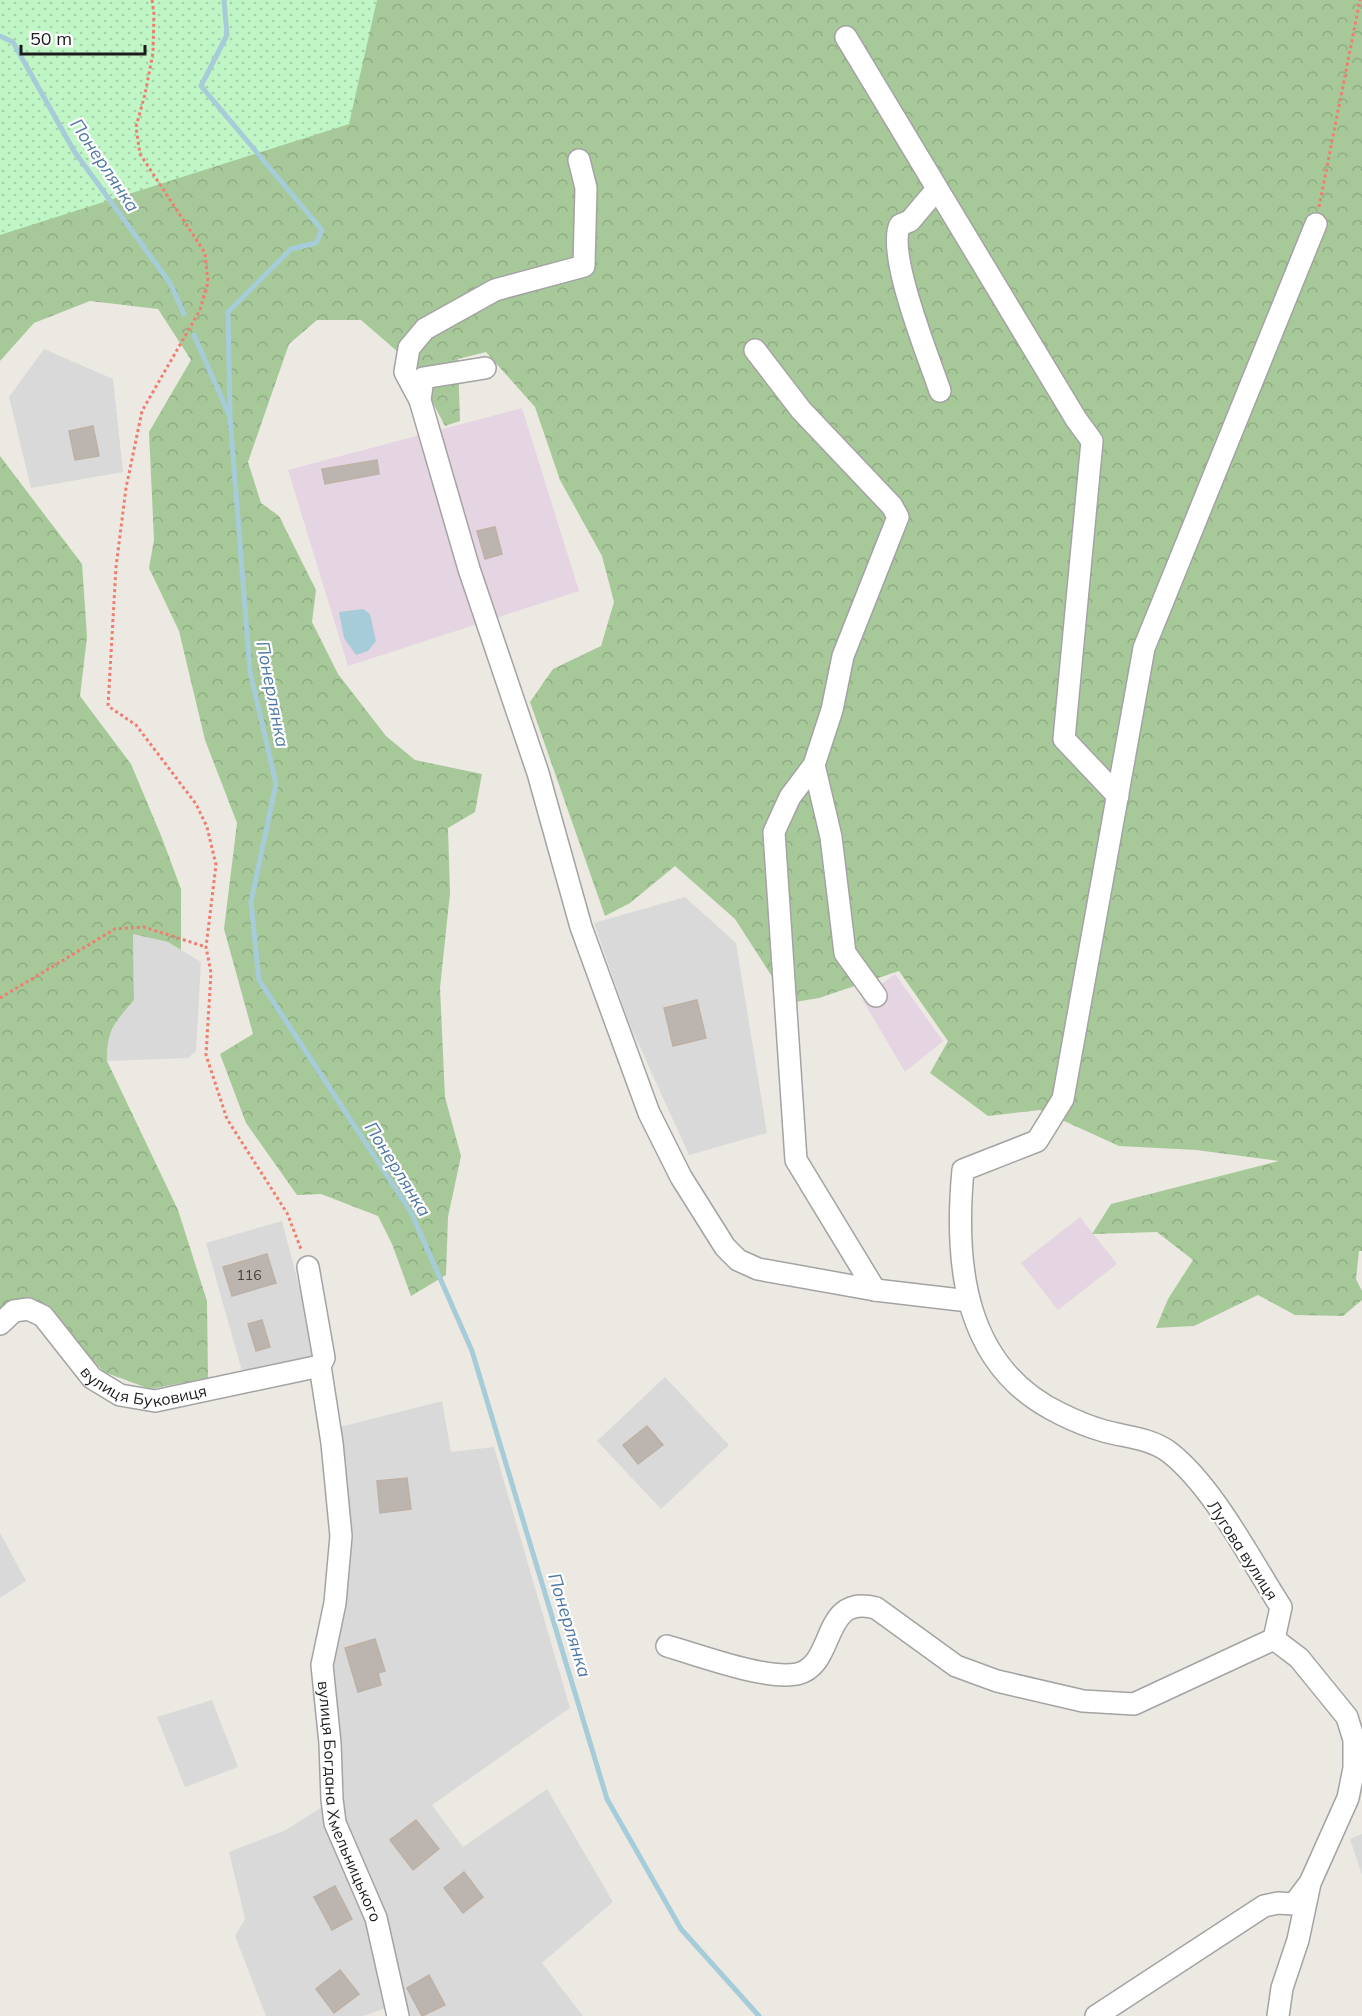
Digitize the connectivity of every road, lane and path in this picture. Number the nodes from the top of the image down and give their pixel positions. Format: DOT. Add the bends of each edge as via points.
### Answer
graph roads {
  1 [pos="152,0"];
  2 [pos="1360,0"];
  3 [pos="846,37"];
  4 [pos="579,160"];
  5 [pos="937,189"];
  6 [pos="1316,224"];
  7 [pos="755,350"];
  8 [pos="485,368"];
  9 [pos="940,391"];
  10 [pos="420,400"];
  11 [pos="814,765"];
  12 [pos="1118,796"];
  13 [pos="206,947"];
  14 [pos="876,996"];
  15 [pos="0,998"];
  16 [pos="308,1267"];
  17 [pos="875,1290"];
  18 [pos="969,1301"];
  19 [pos="0,1324"];
  20 [pos="320,1366"];
  21 [pos="1274,1639"];
  22 [pos="667,1646"];
  23 [pos="1310,1883"];
  24 [pos="398,2016"];
  25 [pos="1096,2016"];
  26 [pos="1278,2016"];
  1 -- 13 [label="path" via="153,53 136,127 140,154 204,253 208,282 200,310 142,411 126,488 116,567 108,706 136,725 196,804 207,827 216,865"];
  2 -- 6 [label="path"];
  3 -- 5 [label="street"];
  4 -- 10 [label="street" via="586,196 584,267 495,290 425,329 409,348 405,372"];
  5 -- 9 [label="street" via="895,234 905,286"];
  5 -- 12 [label="street" via="1092,441 1064,740"];
  6 -- 12 [label="street" via="1144,648"];
  7 -- 11 [label="street" via="801,410 898,517 843,656 832,710"];
  8 -- 10 [label="street" via="423,378"];
  10 -- 17 [label="street" via="470,569 538,773 581,927 649,1113 681,1177 725,1247 738,1260 784,1276"];
  11 -- 14 [label="street" via="831,837 845,953"];
  11 -- 17 [label="street" via="790,796 774,832 796,1160"];
  12 -- 18 [label="street, Лугова вулиця" via="1063,1099 1037,1141 963,1170 960,1259"];
  13 -- 15 [label="path" via="144,927 115,929"];
  13 -- 16 [label="path" via="211,973 206,1055 227,1119 287,1213"];
  16 -- 20 [label="street, вулиця Богдана Хмельницького" via="324,1358"];
  17 -- 18 [label="street"];
  18 -- 21 [label="street, Лугова вулиця" via="981,1338 1003,1370 1027,1394 1082,1422 1146,1440 1167,1451 1191,1472 1281,1607"];
  19 -- 20 [label="street, вулиця Буковиця" via="14,1311 36,1313 92,1378 120,1395 155,1401"];
  20 -- 24 [label="street, вулиця Богдана Хмельницького" via="341,1536 335,1603 322,1665 335,1824 376,1918"];
  21 -- 22 [label="street" via="1134,1704 1083,1701 997,1681 956,1666 876,1608 862,1605 849,1608 832,1626 819,1658 796,1674 751,1671"];
  21 -- 23 [label="street" via="1299,1658 1347,1717 1354,1740 1348,1798"];
  23 -- 25 [label="street" via="1294,1904 1264,1906"];
  23 -- 26 [label="street"];
}
